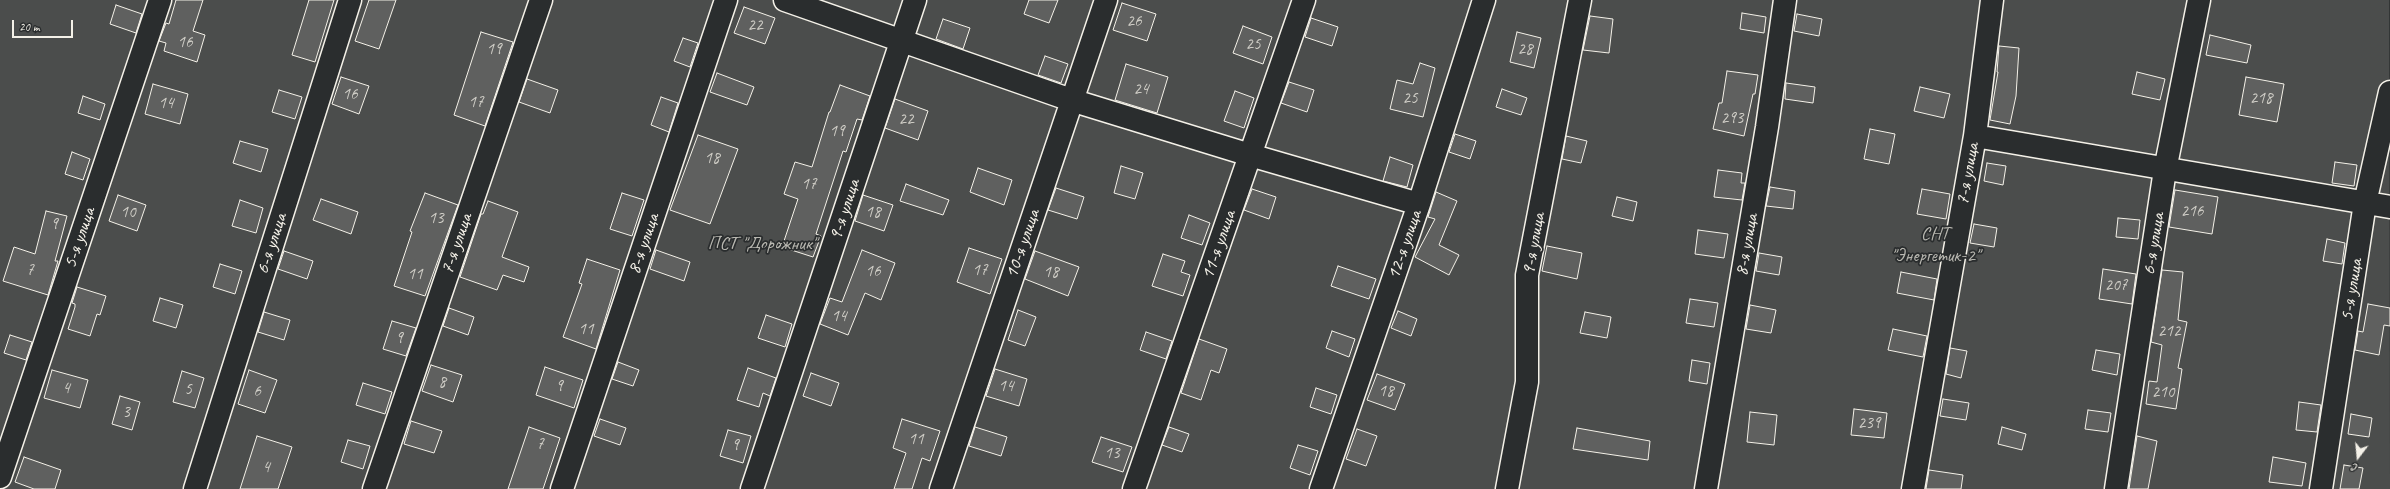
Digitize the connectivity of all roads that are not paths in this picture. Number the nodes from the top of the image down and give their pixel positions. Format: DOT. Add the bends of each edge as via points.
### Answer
graph roads {
  1 [pos="160,0"];
  2 [pos="350,0"];
  3 [pos="541,0"];
  4 [pos="726,0"];
  5 [pos="785,0"];
  6 [pos="915,0"];
  7 [pos="1106,0"];
  8 [pos="1304,0"];
  9 [pos="1484,0"];
  10 [pos="1580,0"];
  11 [pos="1785,0"];
  12 [pos="1992,0"];
  13 [pos="2199,0"];
  14 [pos="902,39"];
  15 [pos="2390,92"];
  16 [pos="1071,100"];
  17 [pos="1975,136"];
  18 [pos="1250,155"];
  19 [pos="2165,170"];
  20 [pos="2365,203"];
  21 [pos="1419,204"];
  22 [pos="2390,207"];
  23 [pos="0,477"];
  24 [pos="194,489"];
  25 [pos="374,489"];
  26 [pos="562,489"];
  27 [pos="752,489"];
  28 [pos="941,489"];
  29 [pos="1134,489"];
  30 [pos="1322,489"];
  31 [pos="1507,489"];
  32 [pos="1706,489"];
  33 [pos="1913,489"];
  34 [pos="2116,489"];
  35 [pos="2321,489"];
  1 -- 23 [label="street, 5-я улица"];
  2 -- 24 [label="street, 6-я улица"];
  3 -- 25 [label="street, 7-я улица"];
  4 -- 26 [label="street, 8-я улица"];
  5 -- 14 [label="street"];
  6 -- 14 [label="street, 9-я улица"];
  7 -- 16 [label="street, 10-я улица"];
  8 -- 18 [label="street, 11-я улица"];
  9 -- 21 [label="street, 12-я улица"];
  10 -- 31 [label="street, 9-я улица" via="1527,275 1527,382"];
  11 -- 32 [label="street, 8-я улица" via="1767,127"];
  12 -- 17 [label="street, 7-я улица"];
  13 -- 19 [label="street, 6-я улица"];
  14 -- 16 [label="street"];
  14 -- 27 [label="street, 9-я улица"];
  15 -- 20 [label="street, 5-я улица"];
  16 -- 18 [label="street"];
  16 -- 28 [label="street, 10-я улица"];
  17 -- 19 [label="street"];
  17 -- 33 [label="street, 7-я улица"];
  18 -- 21 [label="street"];
  18 -- 29 [label="street, 11-я улица"];
  19 -- 20 [label="street"];
  19 -- 34 [label="street, 6-я улица"];
  20 -- 22 [label="street"];
  20 -- 35 [label="street, 5-я улица"];
  21 -- 30 [label="street, 12-я улица"];
}
